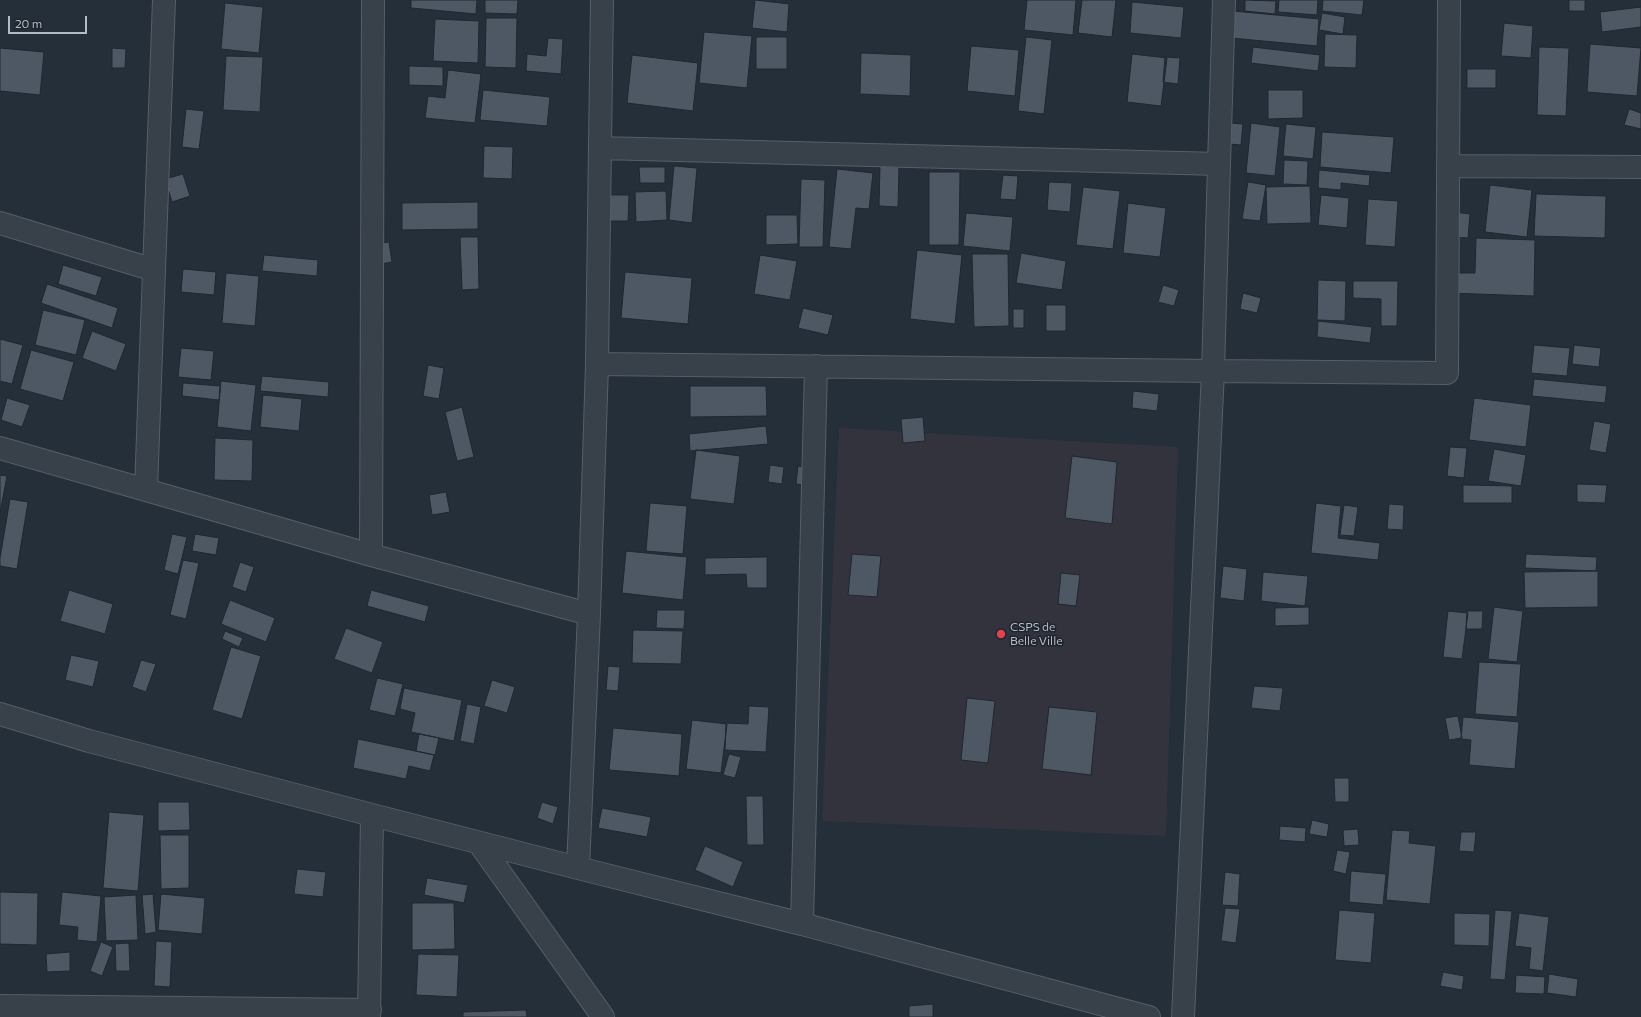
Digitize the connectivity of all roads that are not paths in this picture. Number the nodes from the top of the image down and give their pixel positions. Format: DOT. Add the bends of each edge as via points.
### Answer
graph roads {
  1 [pos="164,0"];
  2 [pos="373,0"];
  3 [pos="602,0"];
  4 [pos="1224,0"];
  5 [pos="1449,0"];
  6 [pos="600,148"];
  7 [pos="1219,164"];
  8 [pos="1449,166"];
  9 [pos="1641,167"];
  10 [pos="0,223"];
  11 [pos="154,270"];
  12 [pos="597,364"];
  13 [pos="816,366"];
  14 [pos="1213,371"];
  15 [pos="0,448"];
  16 [pos="146,490"];
  17 [pos="371,555"];
  18 [pos="590,614"];
  19 [pos="0,714"];
  20 [pos="372,815"];
  21 [pos="479,843"];
  22 [pos="578,868"];
  23 [pos="802,924"];
  24 [pos="0,1006"];
  25 [pos="370,1014"];
  26 [pos="603,1017"];
  27 [pos="1149,1017"];
  28 [pos="1183,1017"];
  1 -- 11 [label="street"];
  2 -- 17 [label="street"];
  3 -- 6 [label="street"];
  4 -- 7 [label="street"];
  5 -- 8 [label="street"];
  6 -- 7 [label="street"];
  6 -- 12 [label="street"];
  7 -- 14 [label="street"];
  8 -- 9 [label="street"];
  8 -- 14 [label="street" via="1447,373"];
  10 -- 11 [label="street"];
  11 -- 16 [label="street"];
  12 -- 13 [label="street"];
  12 -- 18 [label="street"];
  13 -- 14 [label="street"];
  13 -- 23 [label="street"];
  14 -- 28 [label="street"];
  15 -- 16 [label="street"];
  16 -- 17 [label="street"];
  17 -- 18 [label="street"];
  18 -- 22 [label="street"];
  19 -- 20 [label="street"];
  20 -- 21 [label="street"];
  20 -- 25 [label="street"];
  21 -- 22 [label="street"];
  21 -- 26 [label="street"];
  22 -- 23 [label="street"];
  23 -- 27 [label="street"];
  24 -- 25 [label="street"];
}
